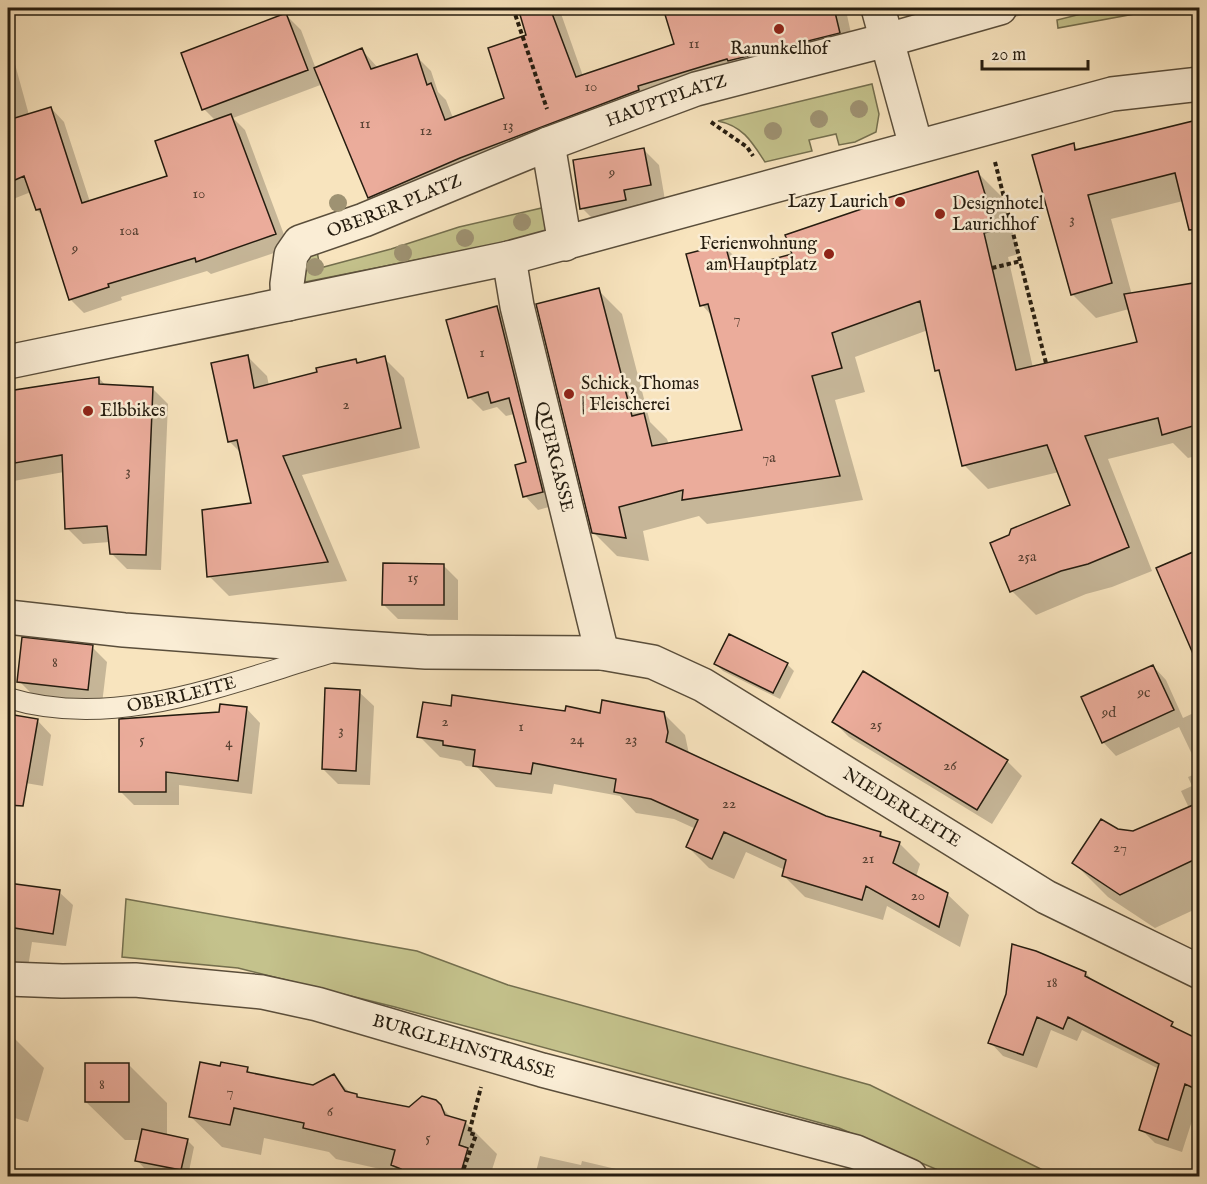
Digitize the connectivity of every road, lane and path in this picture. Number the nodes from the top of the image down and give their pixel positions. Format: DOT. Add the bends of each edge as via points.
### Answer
graph roads {
  1 [pos="513,8"];
  2 [pos="878,8"];
  3 [pos="1000,8"];
  4 [pos="887,40"];
  5 [pos="1200,84"];
  6 [pos="553,142"];
  7 [pos="916,146"];
  8 [pos="995,160"];
  9 [pos="565,244"];
  10 [pos="509,258"];
  11 [pos="1021,261"];
  12 [pos="992,268"];
  13 [pos="288,304"];
  14 [pos="8,362"];
  15 [pos="1046,363"];
  16 [pos="8,617"];
  17 [pos="350,647"];
  18 [pos="602,654"];
  19 [pos="8,698"];
  20 [pos="1200,972"];
  21 [pos="8,979"];
  22 [pos="489,1054"];
  23 [pos="461,1176"];
  24 [pos="910,1176"];
  1 -- 6 [label="path"];
  2 -- 4 [label="street"];
  3 -- 4 [label="street, HAUPTPLATZ"];
  4 -- 6 [label="street, HAUPTPLATZ" via="696,89"];
  4 -- 7 [label="street"];
  5 -- 7 [label="street" via="1112,94"];
  6 -- 9 [label="street"];
  6 -- 13 [label="street, OBERER PLATZ" via="364,220 300,242 291,255"];
  7 -- 9 [label="street"];
  8 -- 11 [label="path"];
  9 -- 10 [label="street"];
  10 -- 13 [label="street"];
  10 -- 18 [label="street, QUERGASSE" via="517,306"];
  11 -- 12 [label="path"];
  11 -- 15 [label="path"];
  13 -- 14 [label="street"];
  16 -- 17 [label="street, OBERLEITE"];
  17 -- 18 [label="street, OBERLEITE"];
  17 -- 19 [label="lane, OBERLEITE" via="177,699 73,710 28,705"];
  18 -- 20 [label="street, NIEDERLEITE" via="653,662 703,685 1046,897"];
  21 -- 22 [label="street, BURGLEHNSTRASSE" via="135,980 262,992"];
  22 -- 23 [label="path" via="469,1133 476,1135"];
  22 -- 24 [label="street, BURGLEHNSTRASSE" via="856,1152"];
}
